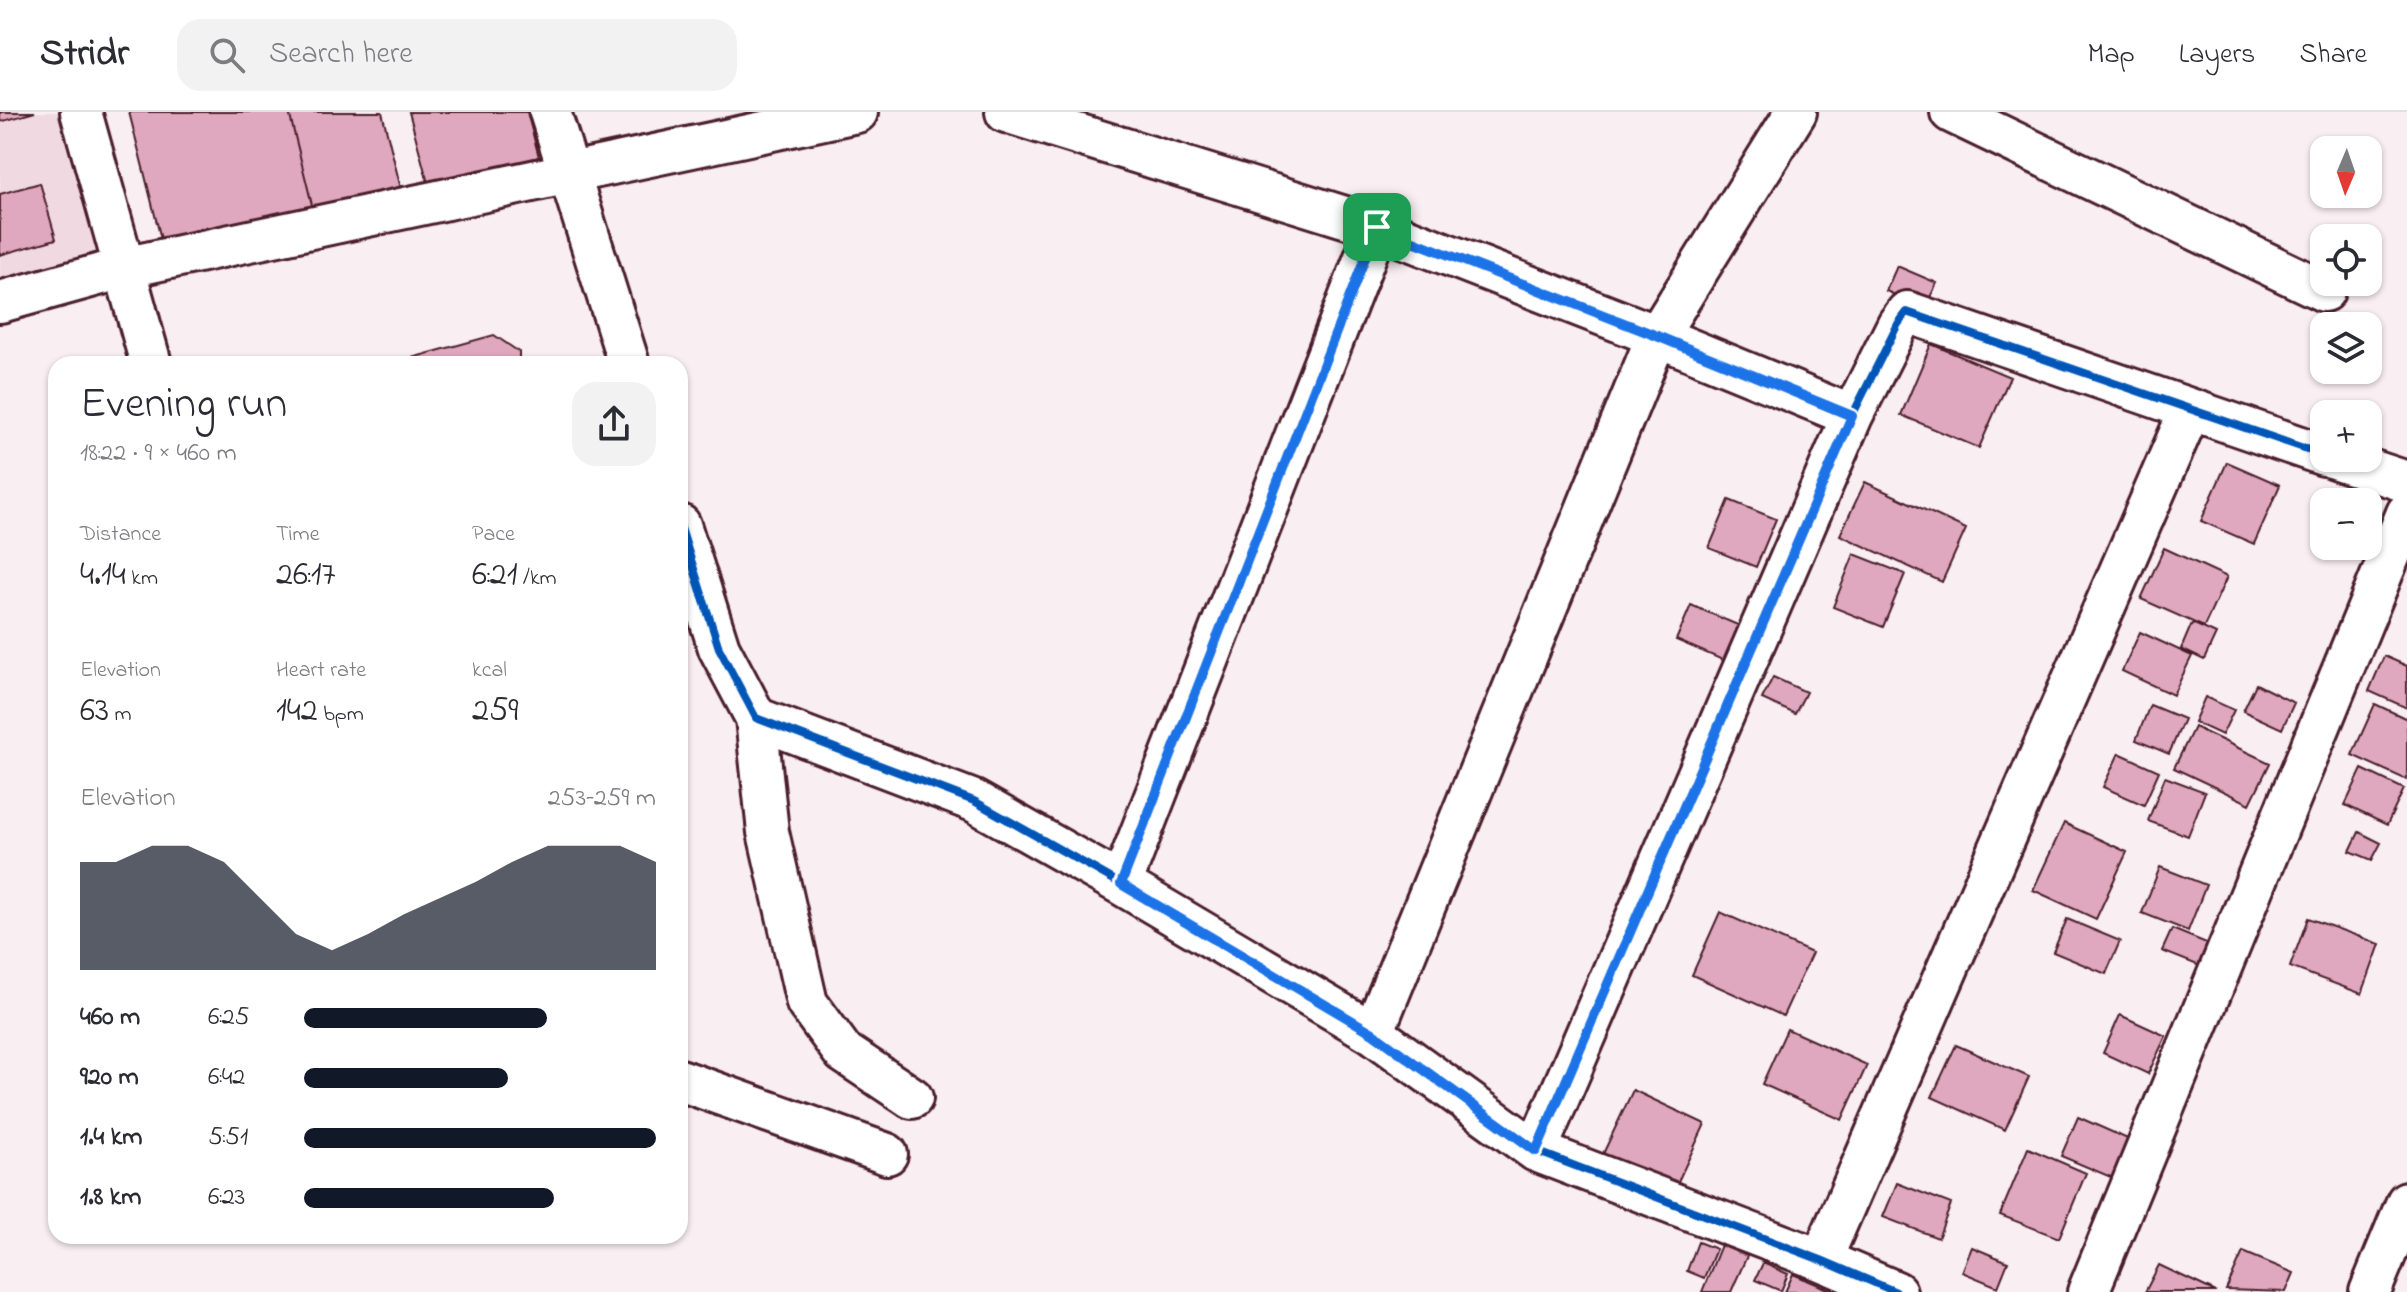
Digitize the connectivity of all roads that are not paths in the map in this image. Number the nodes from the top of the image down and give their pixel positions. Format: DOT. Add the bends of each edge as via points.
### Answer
graph roads {
  1 [pos="81,112"];
  2 [pos="550,112"];
  3 [pos="857,112"];
  4 [pos="1006,112"];
  5 [pos="1796,112"];
  6 [pos="1951,112"];
  7 [pos="569,172"];
  8 [pos="1377,227"];
  9 [pos="123,268"];
  10 [pos="2310,284"];
  11 [pos="0,302"];
  12 [pos="1657,336"];
  13 [pos="149,356"];
  14 [pos="626,356"];
  15 [pos="2190,410"];
  16 [pos="1852,416"];
  17 [pos="2310,450"];
  18 [pos="2377,472"];
  19 [pos="2407,482"];
  20 [pos="2407,513"];
  21 [pos="688,550"];
  22 [pos="756,718"];
  23 [pos="1121,884"];
  24 [pos="1373,1033"];
  25 [pos="688,1083"];
  26 [pos="912,1098"];
  27 [pos="1536,1151"];
  28 [pos="887,1154"];
  29 [pos="2407,1202"];
  30 [pos="1821,1260"];
  31 [pos="1896,1292"];
  32 [pos="2088,1292"];
  33 [pos="2370,1292"];
  1 -- 9 [label="street"];
  2 -- 7 [label="street"];
  3 -- 7 [label="street"];
  4 -- 8 [label="street"];
  5 -- 12 [label="street"];
  6 -- 10 [label="street"];
  7 -- 9 [label="street"];
  7 -- 14 [label="street"];
  8 -- 12 [label="street"];
  8 -- 23 [label="street"];
  9 -- 11 [label="street"];
  9 -- 13 [label="street"];
  12 -- 16 [label="street"];
  12 -- 24 [label="street"];
  15 -- 16 [label="street" via="1907,312"];
  15 -- 17 [label="street"];
  15 -- 30 [label="street"];
  16 -- 27 [label="street"];
  18 -- 19 [label="street"];
  20 -- 32 [label="street"];
  21 -- 22 [label="street" via="719,648"];
  22 -- 23 [label="street" via="974,801"];
  22 -- 26 [label="street" via="768,832 807,1003 843,1052"];
  23 -- 24 [label="street"];
  24 -- 27 [label="street"];
  25 -- 28 [label="street"];
  27 -- 30 [label="street"];
  29 -- 33 [label="street"];
  30 -- 31 [label="street"];
}
